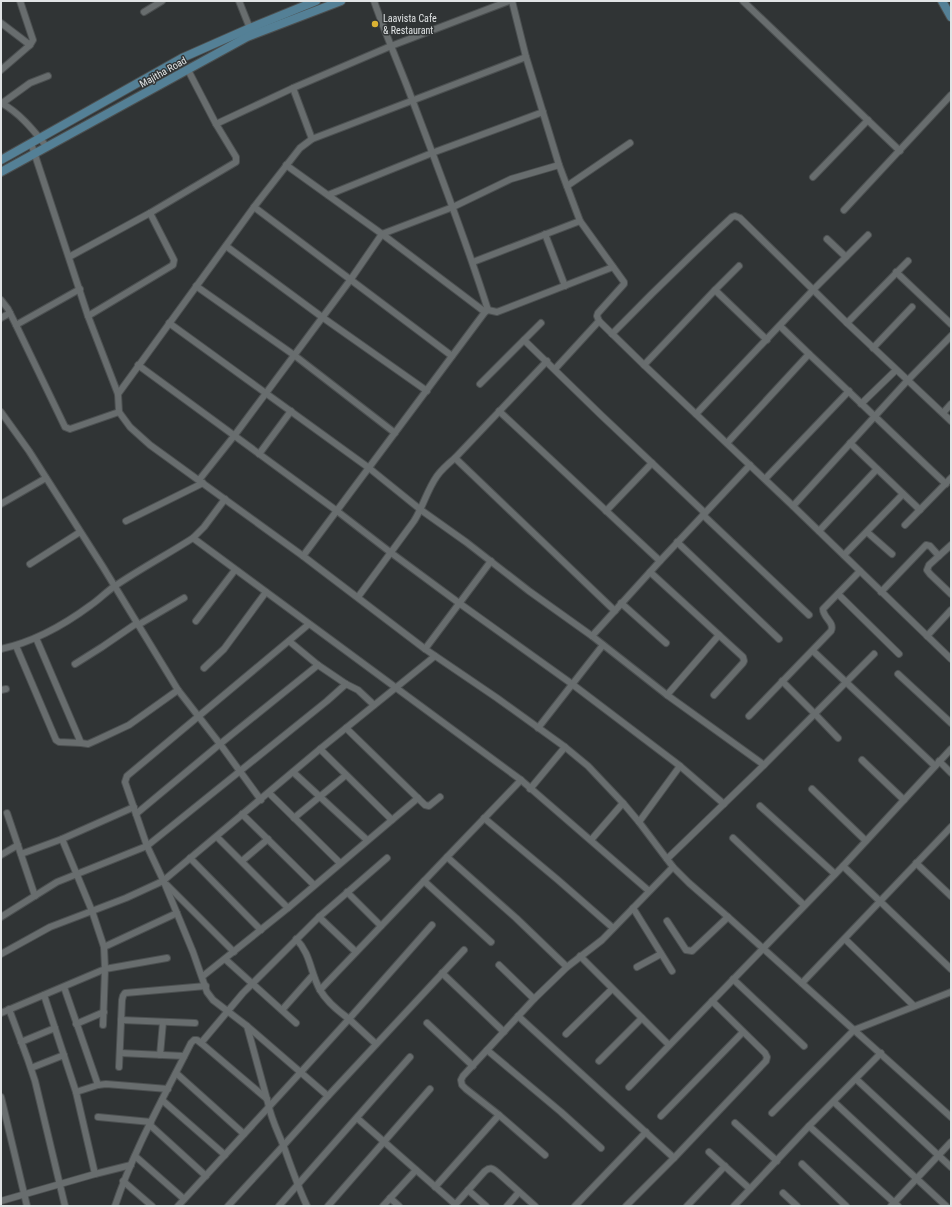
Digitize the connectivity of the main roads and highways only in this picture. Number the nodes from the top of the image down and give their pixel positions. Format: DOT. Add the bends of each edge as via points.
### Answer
graph roads {
  1 [pos="316,1"];
  2 [pos="341,1"];
  3 [pos="942,1"];
  4 [pos="951,17"];
  5 [pos="251,31"];
  6 [pos="1,160"];
  7 [pos="1,172"];
  1 -- 5 [label="main road, Majitha Road"];
  2 -- 5 [label="main road, Majitha Road"];
  3 -- 4 [label="main road"];
  5 -- 6 [label="main road, Majitha Road" via="182,58"];
  5 -- 7 [label="main road, Majitha Road" via="188,70"];
}
